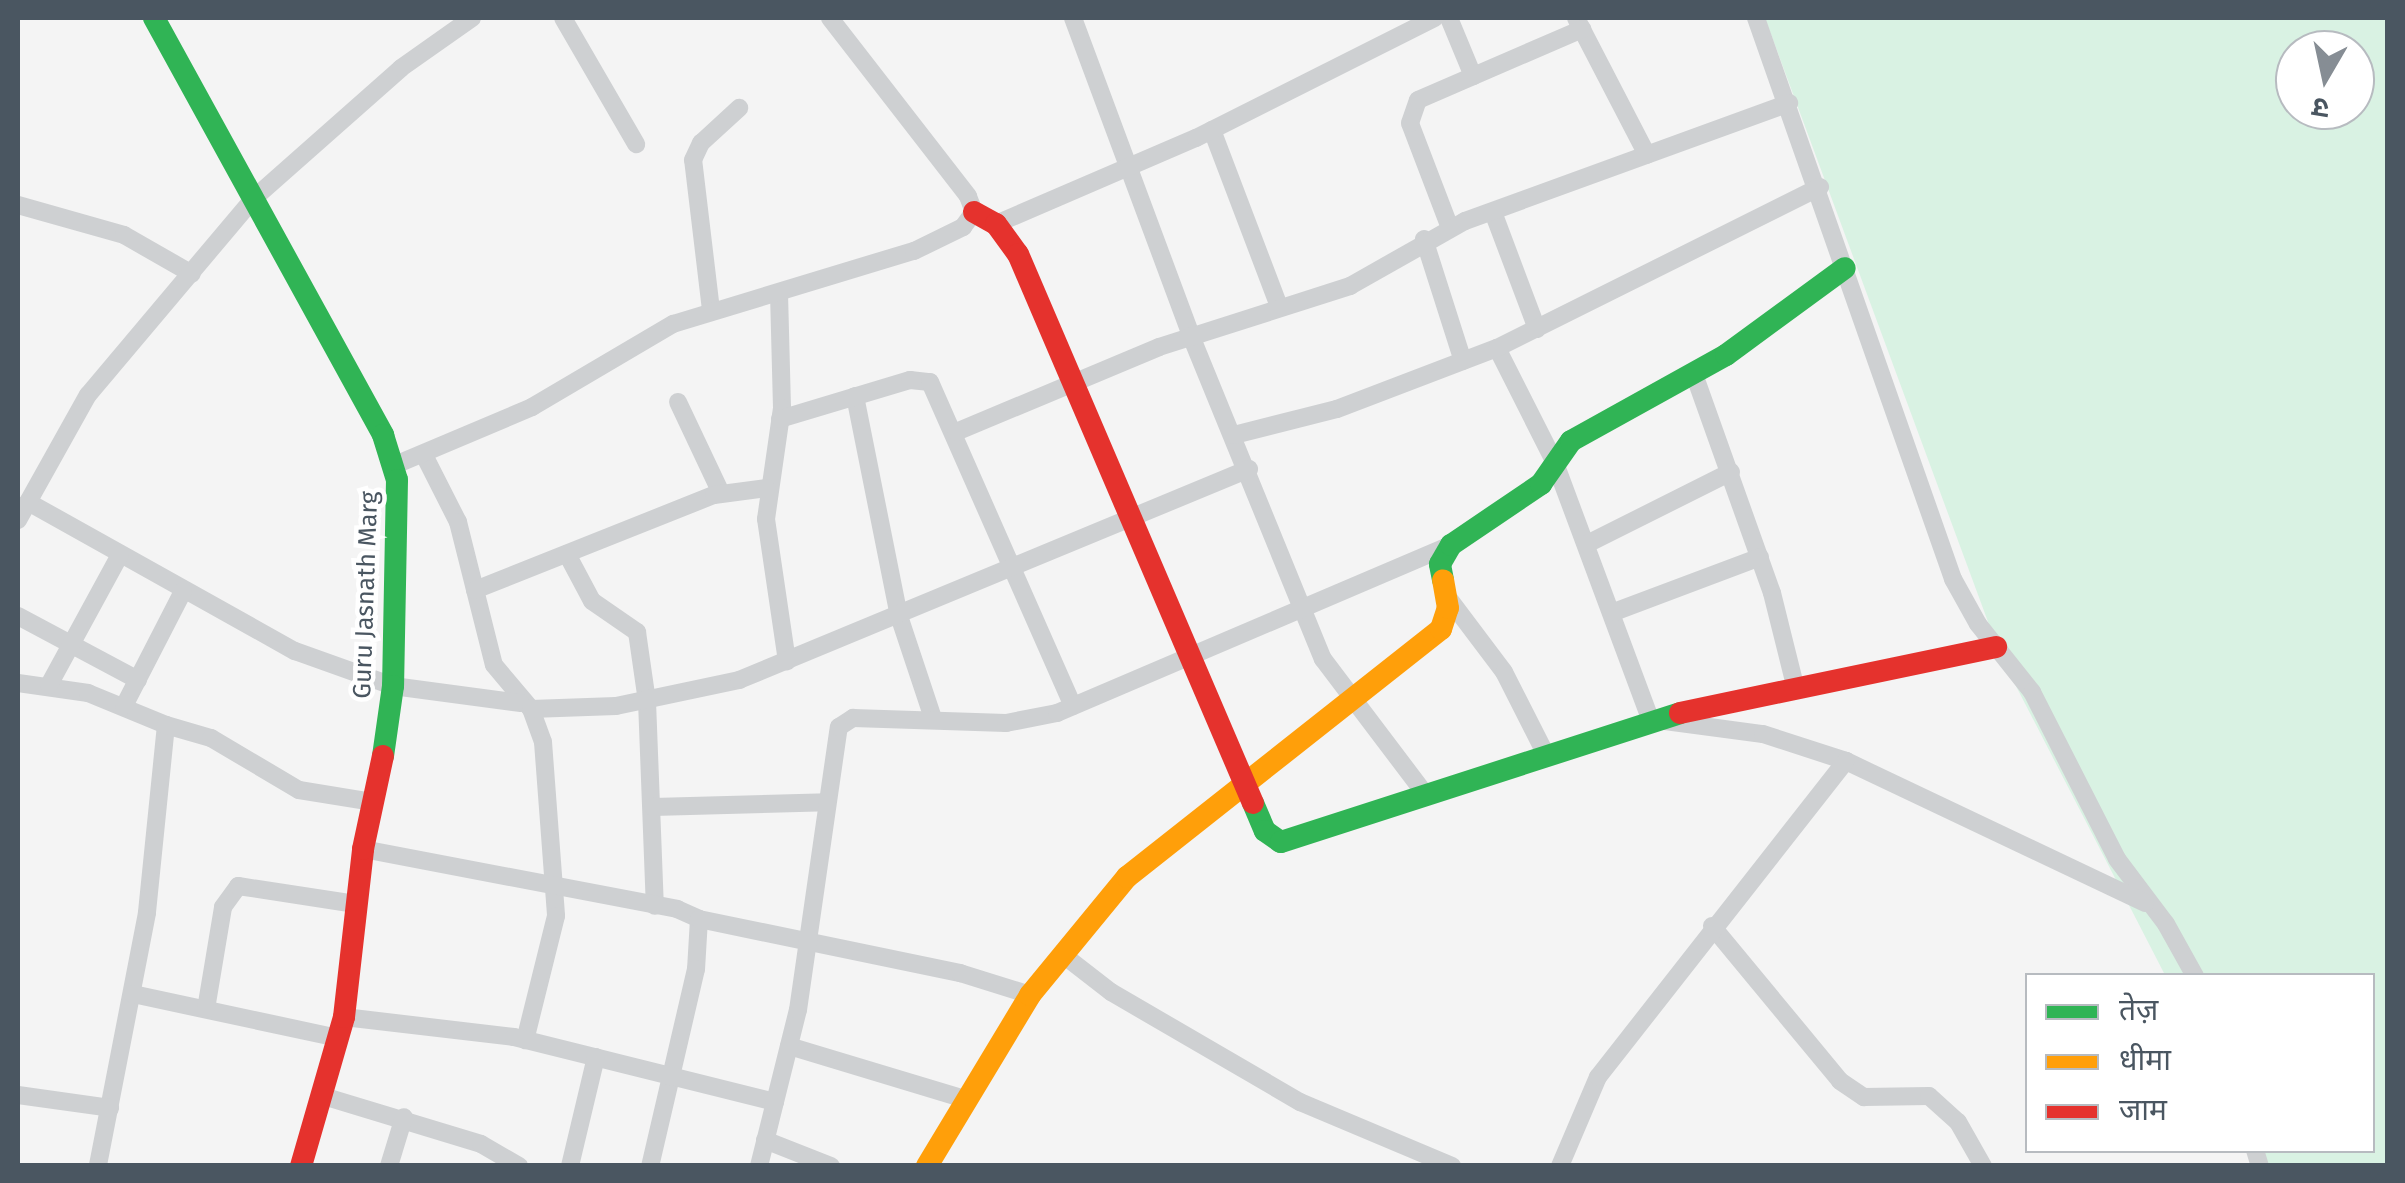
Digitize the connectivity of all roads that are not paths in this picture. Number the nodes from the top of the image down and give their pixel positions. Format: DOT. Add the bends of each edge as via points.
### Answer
graph roads {
  1 [pos="154,18"];
  2 [pos="472,18"];
  3 [pos="562,18"];
  4 [pos="830,18"];
  5 [pos="1073,18"];
  6 [pos="1434,18"];
  7 [pos="1449,18"];
  8 [pos="1756,18"];
  9 [pos="1579,23"];
  10 [pos="1472,76"];
  11 [pos="1789,103"];
  12 [pos="739,108"];
  13 [pos="1212,130"];
  14 [pos="636,144"];
  15 [pos="1646,155"];
  16 [pos="1128,165"];
  17 [pos="1820,187"];
  18 [pos="252,200"];
  19 [pos="18,205"];
  20 [pos="974,212"];
  21 [pos="1493,212"];
  22 [pos="996,224"];
  23 [pos="1450,228"];
  24 [pos="1424,239"];
  25 [pos="1845,268"];
  26 [pos="192,274"];
  27 [pos="780,293"];
  28 [pos="1279,306"];
  29 [pos="711,310"];
  30 [pos="1537,329"];
  31 [pos="1191,336"];
  32 [pos="1497,348"];
  33 [pos="1463,361"];
  34 [pos="1694,374"];
  35 [pos="1074,385"];
  36 [pos="854,396"];
  37 [pos="678,402"];
  38 [pos="780,419"];
  39 [pos="956,432"];
  40 [pos="1234,435"];
  41 [pos="424,455"];
  42 [pos="1556,463"];
  43 [pos="395,465"];
  44 [pos="1249,470"];
  45 [pos="1731,472"];
  46 [pos="767,488"];
  47 [pos="721,493"];
  48 [pos="28,502"];
  49 [pos="18,520"];
  50 [pos="1132,521"];
  51 [pos="1587,544"];
  52 [pos="1451,545"];
  53 [pos="567,554"];
  54 [pos="120,555"];
  55 [pos="1760,557"];
  56 [pos="1012,569"];
  57 [pos="475,590"];
  58 [pos="183,592"];
  59 [pos="1446,595"];
  60 [pos="1307,610"];
  61 [pos="1614,612"];
  62 [pos="18,616"];
  63 [pos="900,616"];
  64 [pos="73,646"];
  65 [pos="1996,646"];
  66 [pos="1192,656"];
  67 [pos="787,661"];
  68 [pos="138,680"];
  69 [pos="18,683"];
  70 [pos="50,685"];
  71 [pos="393,686"];
  72 [pos="1796,690"];
  73 [pos="1352,697"];
  74 [pos="647,701"];
  75 [pos="124,706"];
  76 [pos="528,706"];
  77 [pos="1073,706"];
  78 [pos="933,718"];
  79 [pos="1650,719"];
  80 [pos="166,725"];
  81 [pos="1544,751"];
  82 [pos="1846,760"];
  83 [pos="1248,784"];
  84 [pos="1426,794"];
  85 [pos="372,802"];
  86 [pos="827,802"];
  87 [pos="653,807"];
  88 [pos="363,849"];
  89 [pos="554,888"];
  90 [pos="356,904"];
  91 [pos="654,906"];
  92 [pos="2154,908"];
  93 [pos="699,919"];
  94 [pos="1712,926"];
  95 [pos="808,938"];
  96 [pos="1062,954"];
  97 [pos="2192,973"];
  98 [pos="133,994"];
  99 [pos="1030,995"];
  100 [pos="206,1010"];
  101 [pos="341,1028"];
  102 [pos="525,1040"];
  103 [pos="788,1046"];
  104 [pos="596,1057"];
  105 [pos="670,1075"];
  106 [pos="18,1095"];
  107 [pos="323,1096"];
  108 [pos="965,1099"];
  109 [pos="775,1102"];
  110 [pos="110,1108"];
  111 [pos="404,1117"];
  112 [pos="765,1140"];
  113 [pos="98,1166"];
  114 [pos="301,1166"];
  115 [pos="390,1166"];
  116 [pos="519,1166"];
  117 [pos="570,1166"];
  118 [pos="650,1166"];
  119 [pos="758,1166"];
  120 [pos="831,1166"];
  121 [pos="927,1166"];
  122 [pos="1452,1166"];
  123 [pos="1560,1166"];
  124 [pos="1983,1166"];
  1 -- 18 [label="street, Guru Jasnath Marg" via="210,110"];
  2 -- 18 [label="street" via="400,68"];
  3 -- 14 [label="street"];
  4 -- 20 [label="street" via="956,177"];
  5 -- 16 [label="street"];
  6 -- 13 [label="street"];
  7 -- 10 [label="street"];
  8 -- 11 [label="street"];
  9 -- 10 [label="street"];
  9 -- 15 [label="street"];
  10 -- 23 [label="street" via="1418,100 1410,123"];
  11 -- 15 [label="street"];
  11 -- 17 [label="street"];
  12 -- 29 [label="street" via="701,143 693,160"];
  13 -- 16 [label="street"];
  13 -- 28 [label="street"];
  15 -- 21 [label="street"];
  16 -- 22 [label="street"];
  16 -- 31 [label="street"];
  17 -- 25 [label="street"];
  17 -- 30 [label="street"];
  18 -- 26 [label="street"];
  18 -- 43 [label="street, Guru Jasnath Marg"];
  19 -- 26 [label="street" via="124,235"];
  20 -- 22 [label="street"];
  20 -- 27 [label="street" via="952,235 914,252"];
  21 -- 23 [label="street"];
  21 -- 30 [label="street"];
  22 -- 35 [label="street" via="1018,254"];
  23 -- 24 [label="street"];
  24 -- 28 [label="street" via="1350,286"];
  24 -- 33 [label="street"];
  25 -- 34 [label="street"];
  25 -- 65 [label="street" via="1953,579"];
  26 -- 48 [label="street" via="88,395"];
  27 -- 29 [label="street"];
  27 -- 38 [label="street"];
  28 -- 31 [label="street"];
  29 -- 41 [label="street" via="619,352 532,407"];
  30 -- 32 [label="street"];
  31 -- 35 [label="street"];
  31 -- 40 [label="street"];
  32 -- 33 [label="street"];
  32 -- 42 [label="street"];
  33 -- 40 [label="street" via="1337,409"];
  34 -- 42 [label="street" via="1584,432"];
  34 -- 45 [label="street"];
  35 -- 39 [label="street"];
  35 -- 50 [label="street"];
  36 -- 38 [label="street"];
  36 -- 39 [label="street" via="921,378 938,392"];
  36 -- 63 [label="street"];
  37 -- 47 [label="street"];
  38 -- 46 [label="street"];
  39 -- 56 [label="street"];
  40 -- 44 [label="street"];
  41 -- 43 [label="street"];
  41 -- 57 [label="street" via="454,512"];
  42 -- 51 [label="street"];
  42 -- 52 [label="street" via="1541,484"];
  43 -- 71 [label="street, Guru Jasnath Marg"];
  44 -- 50 [label="street"];
  44 -- 60 [label="street"];
  45 -- 51 [label="street"];
  45 -- 55 [label="street"];
  46 -- 47 [label="street"];
  46 -- 67 [label="street" via="768,552"];
  47 -- 53 [label="street"];
  48 -- 49 [label="street"];
  48 -- 54 [label="street"];
  50 -- 56 [label="street"];
  50 -- 66 [label="street"];
  51 -- 61 [label="street"];
  52 -- 59 [label="street" via="1440,564"];
  52 -- 60 [label="street"];
  53 -- 57 [label="street"];
  53 -- 74 [label="street" via="592,600 636,632"];
  54 -- 58 [label="street"];
  54 -- 64 [label="street"];
  55 -- 61 [label="street"];
  55 -- 72 [label="street"];
  56 -- 63 [label="street"];
  56 -- 77 [label="street"];
  57 -- 76 [label="street" via="500,680"];
  58 -- 68 [label="street"];
  58 -- 71 [label="street" via="295,652"];
  59 -- 73 [label="street" via="1441,629"];
  59 -- 81 [label="street" via="1504,672"];
  60 -- 66 [label="street"];
  60 -- 73 [label="street" via="1323,659"];
  61 -- 79 [label="street"];
  62 -- 64 [label="street"];
  63 -- 67 [label="street"];
  63 -- 78 [label="street"];
  64 -- 68 [label="street"];
  64 -- 70 [label="street"];
  65 -- 72 [label="street"];
  65 -- 92 [label="street" via="2042,710 2117,859"];
  66 -- 77 [label="street"];
  66 -- 83 [label="street"];
  67 -- 74 [label="street" via="722,685"];
  68 -- 75 [label="street"];
  69 -- 70 [label="street"];
  70 -- 75 [label="street"];
  71 -- 76 [label="street"];
  71 -- 85 [label="street, Guru Jasnath Marg"];
  72 -- 79 [label="street"];
  73 -- 83 [label="street"];
  73 -- 84 [label="street"];
  74 -- 76 [label="street"];
  74 -- 87 [label="street"];
  75 -- 80 [label="street"];
  76 -- 89 [label="street" via="543,742"];
  77 -- 78 [label="street" via="1006,724"];
  78 -- 86 [label="street" via="853,718 839,727"];
  79 -- 81 [label="street"];
  79 -- 82 [label="street" via="1764,734"];
  80 -- 85 [label="street" via="211,738 299,790"];
  80 -- 98 [label="street"];
  81 -- 84 [label="street"];
  82 -- 92 [label="street"];
  82 -- 94 [label="street"];
  83 -- 84 [label="street" via="1265,831 1281,842"];
  83 -- 96 [label="street" via="1150,854"];
  85 -- 88 [label="street, Guru Jasnath Marg"];
  86 -- 87 [label="street"];
  86 -- 95 [label="street"];
  87 -- 91 [label="street"];
  88 -- 89 [label="street"];
  88 -- 90 [label="street, Guru Jasnath Marg"];
  89 -- 91 [label="street"];
  89 -- 102 [label="street" via="551,945"];
  90 -- 100 [label="street" via="238,886 223,908"];
  90 -- 101 [label="street, Guru Jasnath Marg"];
  91 -- 93 [label="street"];
  92 -- 97 [label="street"];
  93 -- 95 [label="street"];
  93 -- 105 [label="street" via="703,934"];
  94 -- 123 [label="street" via="1598,1076"];
  94 -- 124 [label="street" via="1840,1081 1864,1097 1929,1096 1958,1122"];
  95 -- 99 [label="street"];
  95 -- 103 [label="street"];
  96 -- 99 [label="street"];
  96 -- 122 [label="street" via="1111,992 1300,1102"];
  98 -- 100 [label="street"];
  98 -- 110 [label="street"];
  99 -- 108 [label="street"];
  100 -- 101 [label="street"];
  101 -- 102 [label="street"];
  101 -- 107 [label="street, Guru Jasnath Marg"];
  102 -- 104 [label="street"];
  103 -- 108 [label="street"];
  103 -- 109 [label="street"];
  104 -- 105 [label="street"];
  104 -- 117 [label="street"];
  105 -- 109 [label="street"];
  105 -- 118 [label="street"];
  106 -- 110 [label="street"];
  107 -- 111 [label="street"];
  107 -- 114 [label="street, Guru Jasnath Marg"];
  108 -- 121 [label="street"];
  109 -- 112 [label="street"];
  110 -- 113 [label="street"];
  111 -- 115 [label="street"];
  111 -- 116 [label="street"];
  112 -- 119 [label="street"];
  112 -- 120 [label="street"];
}
